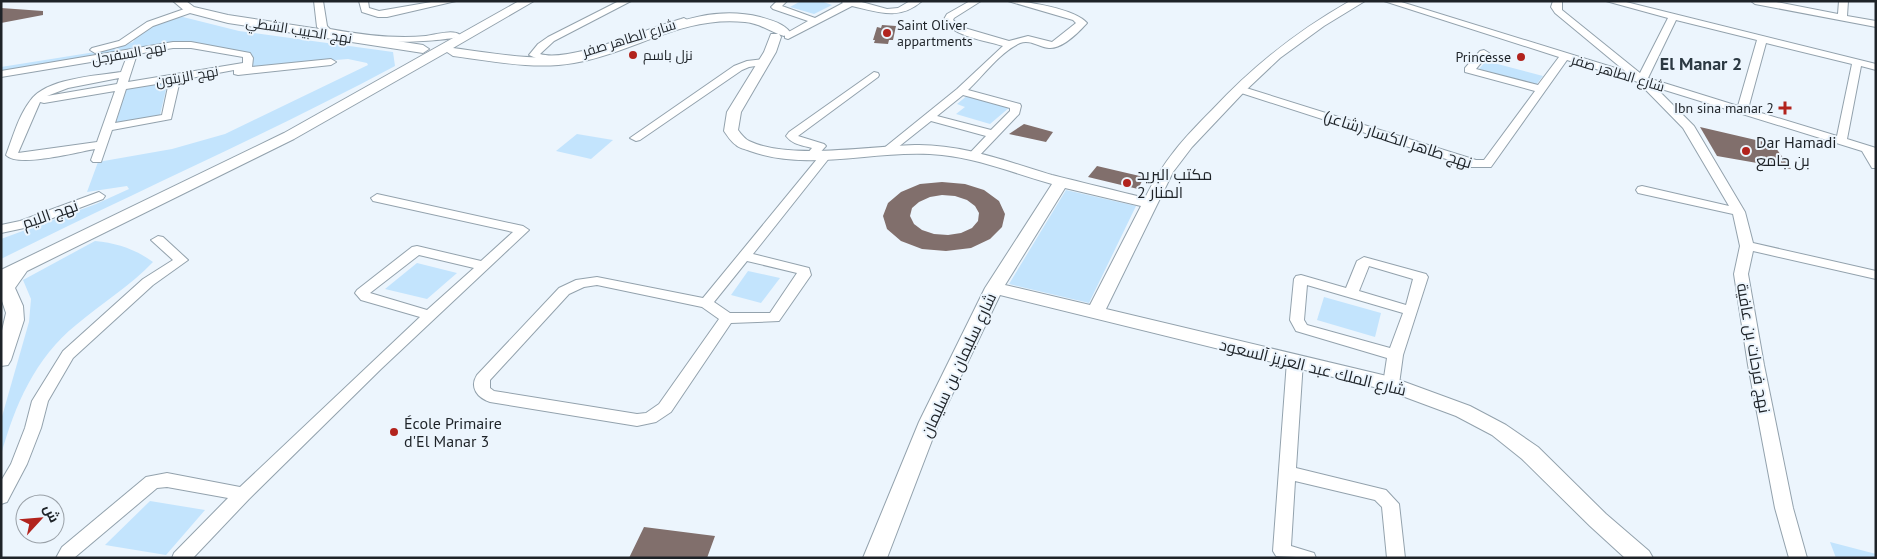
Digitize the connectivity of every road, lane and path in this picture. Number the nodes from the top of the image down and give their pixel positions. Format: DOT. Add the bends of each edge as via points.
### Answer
graph roads {
  1 [pos="179,1"];
  2 [pos="318,1"];
  3 [pos="363,1"];
  4 [pos="452,1"];
  5 [pos="515,1"];
  6 [pos="528,1"];
  7 [pos="627,1"];
  8 [pos="783,1"];
  9 [pos="918,1"];
  10 [pos="977,1"];
  11 [pos="1012,1"];
  12 [pos="1359,1"];
  13 [pos="1388,1"];
  14 [pos="1558,1"];
  15 [pos="1610,1"];
  16 [pos="1755,1"];
  17 [pos="1844,1"];
  18 [pos="850,2"];
  19 [pos="190,10"];
  20 [pos="1673,17"];
  21 [pos="1842,18"];
  22 [pos="236,20"];
  23 [pos="684,21"];
  24 [pos="816,21"];
  25 [pos="1876,24"];
  26 [pos="455,35"];
  27 [pos="658,35"];
  28 [pos="1762,38"];
  29 [pos="777,42"];
  30 [pos="1011,45"];
  31 [pos="423,49"];
  32 [pos="133,52"];
  33 [pos="454,52"];
  34 [pos="1484,53"];
  35 [pos="1565,56"];
  36 [pos="576,59"];
  37 [pos="331,62"];
  38 [pos="1857,62"];
  39 [pos="1,65"];
  40 [pos="407,66"];
  41 [pos="248,68"];
  42 [pos="1876,68"];
  43 [pos="1,74"];
  44 [pos="125,74"];
  45 [pos="874,75"];
  46 [pos="1642,80"];
  47 [pos="174,81"];
  48 [pos="121,87"];
  49 [pos="1239,88"];
  50 [pos="1540,89"];
  51 [pos="961,90"];
  52 [pos="35,101"];
  53 [pos="1742,111"];
  54 [pos="929,117"];
  55 [pos="107,128"];
  56 [pos="995,135"];
  57 [pos="636,138"];
  58 [pos="1841,142"];
  59 [pos="101,146"];
  60 [pos="888,150"];
  61 [pos="1871,151"];
  62 [pos="819,155"];
  63 [pos="973,156"];
  64 [pos="97,160"];
  65 [pos="1876,165"];
  66 [pos="1061,182"];
  67 [pos="1642,190"];
  68 [pos="99,196"];
  69 [pos="377,198"];
  70 [pos="1151,204"];
  71 [pos="1739,212"];
  72 [pos="1,229"];
  73 [pos="158,240"];
  74 [pos="1747,246"];
  75 [pos="743,256"];
  76 [pos="484,266"];
  77 [pos="1,268"];
  78 [pos="20,268"];
  79 [pos="1876,275"];
  80 [pos="1,277"];
  81 [pos="994,288"];
  82 [pos="1352,293"];
  83 [pos="5,298"];
  84 [pos="706,303"];
  85 [pos="1410,311"];
  86 [pos="1096,312"];
  87 [pos="428,315"];
  88 [pos="727,318"];
  89 [pos="1395,356"];
  90 [pos="1,360"];
  91 [pos="1295,361"];
  92 [pos="1391,384"];
  93 [pos="1288,473"];
  94 [pos="243,494"];
  95 [pos="1,497"];
  96 [pos="65,558"];
  97 [pos="181,558"];
  98 [pos="875,558"];
  99 [pos="1307,558"];
  100 [pos="1396,558"];
  101 [pos="1641,558"];
  102 [pos="1798,558"];
  1 -- 19 [label="street, نهج الحبيب الشطي"];
  2 -- 26 [label="street" via="322,27 327,31 411,40"];
  3 -- 4 [label="street" via="365,10 378,14"];
  5 -- 26 [label="street"];
  6 -- 40 [label="street"];
  7 -- 23 [label="street, شارع الطاهر صفر" via="551,39 534,55 544,58 588,52"];
  8 -- 24 [label="street" via="776,6"];
  9 -- 18 [label="street" via="887,12"];
  10 -- 30 [label="street" via="950,16 948,21 951,25"];
  11 -- 30 [label="street" via="1082,22 1054,45 1026,39"];
  12 -- 49 [label="street" via="1291,44"];
  13 -- 35 [label="street, شارع الطاهر صفر"];
  14 -- 46 [label="street, نهج فرحات بن عافية" via="1558,11"];
  15 -- 20 [label="street"];
  16 -- 21 [label="street"];
  17 -- 21 [label="street"];
  18 -- 24 [label="street"];
  19 -- 22 [label="street, نهج الحبيب الشطي"];
  19 -- 39 [label="street" via="150,24 112,46"];
  20 -- 28 [label="street"];
  20 -- 46 [label="street"];
  21 -- 25 [label="street"];
  22 -- 31 [label="street, نهج الحبيب الشطي"];
  22 -- 40 [label="street" via="237,24 247,28 391,50 403,56"];
  23 -- 29 [label="street" via="708,16 733,16 766,23"];
  23 -- 36 [label="street"];
  24 -- 29 [label="street"];
  26 -- 40 [label="street"];
  27 -- 29 [label="street" via="693,23 717,20 751,24"];
  27 -- 36 [label="street" via="609,53"];
  27 -- 40 [label="street" via="607,57 562,66 515,67 446,56"];
  28 -- 38 [label="street"];
  28 -- 53 [label="street"];
  29 -- 57 [label="street"];
  29 -- 62 [label="street" via="731,117 730,127 747,145 764,151"];
  30 -- 51 [label="street"];
  32 -- 41 [label="street, نهج السفرجل" via="191,45 246,55"];
  32 -- 43 [label="street, نهج السفرجل"];
  32 -- 44 [label="street"];
  33 -- 36 [label="street" via="530,62"];
  34 -- 50 [label="street" via="1470,70"];
  35 -- 46 [label="street, شارع الطاهر صفر"];
  35 -- 50 [label="street, نهج طاهر الكسار (شاعر)"];
  37 -- 41 [label="street, نهج الزيتون"];
  38 -- 42 [label="street"];
  38 -- 58 [label="street"];
  40 -- 77 [label="street" via="276,134"];
  40 -- 78 [label="street" via="289,136"];
  41 -- 47 [label="street, نهج الزيتون"];
  44 -- 48 [label="street"];
  44 -- 52 [label="street" via="63,86 44,93"];
  45 -- 62 [label="street" via="793,134 796,140 820,146"];
  46 -- 53 [label="street, شارع الطاهر صفر"];
  46 -- 71 [label="street, نهج فرحات بن عافية" via="1688,126"];
  47 -- 48 [label="street, نهج الزيتون"];
  47 -- 55 [label="street" via="167,117"];
  48 -- 52 [label="street, نهج الزيتون"];
  48 -- 55 [label="street"];
  49 -- 50 [label="street, نهج طاهر الكسار (شاعر)" via="1482,165 1487,164"];
  49 -- 70 [label="street" via="1186,144 1166,171"];
  51 -- 54 [label="street"];
  51 -- 56 [label="street" via="1016,106 1015,112"];
  52 -- 59 [label="street" via="13,156 36,156"];
  53 -- 58 [label="street, شارع الطاهر صفر"];
  54 -- 56 [label="street"];
  54 -- 60 [label="street"];
  55 -- 59 [label="street"];
  56 -- 63 [label="street"];
  58 -- 61 [label="street, شارع الطاهر صفر"];
  59 -- 64 [label="street"];
  60 -- 62 [label="street"];
  60 -- 63 [label="street" via="947,151"];
  61 -- 65 [label="street"];
  62 -- 75 [label="street"];
  63 -- 66 [label="street"];
  66 -- 70 [label="street"];
  66 -- 81 [label="street, شارع سليمان بن سليمان"];
  67 -- 71 [label="street"];
  68 -- 72 [label="street, نهج الليم" via="24,224"];
  69 -- 76 [label="street" via="523,230"];
  70 -- 86 [label="street"];
  71 -- 74 [label="street, نهج فرحات بن عافية"];
  73 -- 95 [label="street" via="181,260 148,282 68,355 40,401 19,464"];
  74 -- 79 [label="street"];
  74 -- 102 [label="street, نهج فرحات بن عافية" via="1741,274 1743,287 1784,508"];
  75 -- 84 [label="street"];
  75 -- 88 [label="street" via="802,269 804,275 774,318"];
  76 -- 87 [label="street"];
  76 -- 87 [label="street" via="417,250 362,293 366,297"];
  78 -- 80 [label="street"];
  78 -- 83 [label="street" via="6,288"];
  81 -- 86 [label="street, شارع الملك عبد العزيز آلسعود"];
  81 -- 98 [label="street, شارع سليمان بن سليمان" via="929,422"];
  82 -- 85 [label="street"];
  82 -- 85 [label="street" via="1364,261 1421,277"];
  82 -- 89 [label="street" via="1301,279 1298,325 1308,331"];
  83 -- 90 [label="street" via="14,306 14,324"];
  84 -- 88 [label="street"];
  84 -- 88 [label="street" via="597,281 570,287 482,378 482,390 490,396 638,420 650,418 665,408"];
  85 -- 89 [label="street"];
  86 -- 91 [label="street, شارع الملك عبد العزيز آلسعود"];
  87 -- 94 [label="street"];
  89 -- 92 [label="street"];
  91 -- 92 [label="street, شارع الملك عبد العزيز آلسعود"];
  91 -- 93 [label="street"];
  92 -- 101 [label="street, شارع الملك عبد العزيز آلسعود" via="1463,411 1498,430 1530,453"];
  93 -- 99 [label="street" via="1282,551"];
  93 -- 100 [label="street" via="1386,498 1390,504"];
  94 -- 96 [label="street" via="167,480 152,482"];
  94 -- 97 [label="street"];
}
